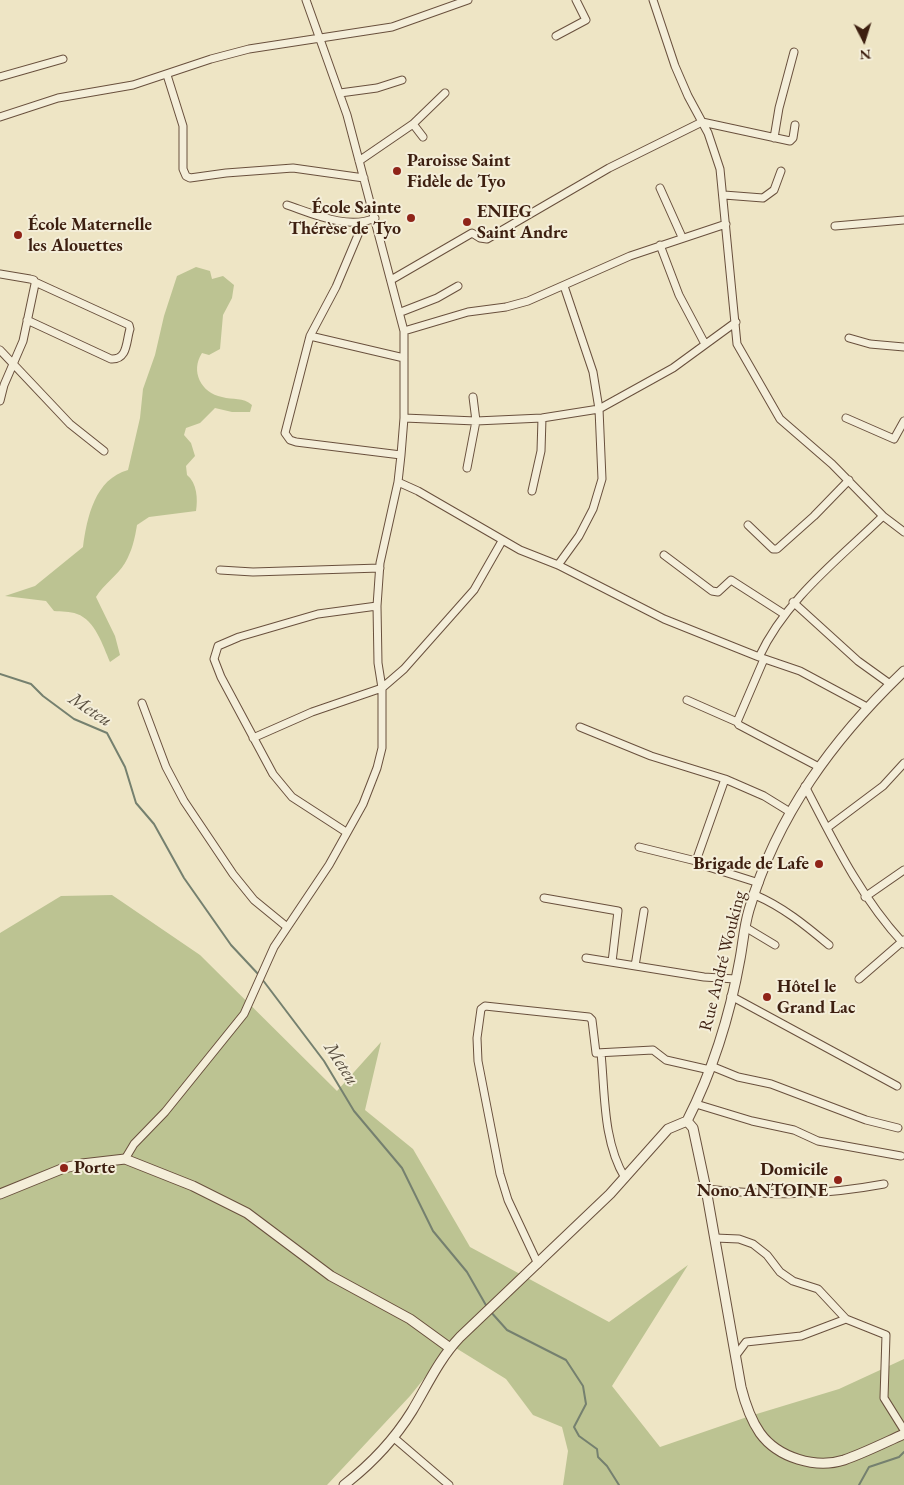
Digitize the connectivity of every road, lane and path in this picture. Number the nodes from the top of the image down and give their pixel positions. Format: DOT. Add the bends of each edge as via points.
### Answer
graph roads {
  1 [pos="306,0"];
  2 [pos="468,0"];
  3 [pos="576,0"];
  4 [pos="653,0"];
  5 [pos="460,2"];
  6 [pos="556,36"];
  7 [pos="320,39"];
  8 [pos="794,52"];
  9 [pos="63,59"];
  10 [pos="167,75"];
  11 [pos="0,77"];
  12 [pos="402,80"];
  13 [pos="340,93"];
  14 [pos="445,94"];
  15 [pos="0,117"];
  16 [pos="702,122"];
  17 [pos="414,124"];
  18 [pos="795,124"];
  19 [pos="423,136"];
  20 [pos="774,138"];
  21 [pos="359,160"];
  22 [pos="781,171"];
  23 [pos="364,178"];
  24 [pos="660,188"];
  25 [pos="724,195"];
  26 [pos="287,205"];
  27 [pos="375,218"];
  28 [pos="904,220"];
  29 [pos="363,223"];
  30 [pos="726,224"];
  31 [pos="835,226"];
  32 [pos="682,237"];
  33 [pos="660,245"];
  34 [pos="0,274"];
  35 [pos="390,280"];
  36 [pos="35,282"];
  37 [pos="458,286"];
  38 [pos="564,286"];
  39 [pos="401,312"];
  40 [pos="27,320"];
  41 [pos="736,322"];
  42 [pos="404,331"];
  43 [pos="310,336"];
  44 [pos="849,338"];
  45 [pos="705,344"];
  46 [pos="904,347"];
  47 [pos="0,350"];
  48 [pos="404,358"];
  49 [pos="14,362"];
  50 [pos="474,397"];
  51 [pos="0,401"];
  52 [pos="599,409"];
  53 [pos="404,418"];
  54 [pos="542,418"];
  55 [pos="846,418"];
  56 [pos="476,421"];
  57 [pos="904,421"];
  58 [pos="104,451"];
  59 [pos="401,455"];
  60 [pos="467,468"];
  61 [pos="849,480"];
  62 [pos="398,482"];
  63 [pos="532,491"];
  64 [pos="883,516"];
  65 [pos="748,525"];
  66 [pos="903,528"];
  67 [pos="502,540"];
  68 [pos="664,555"];
  69 [pos="558,565"];
  70 [pos="380,568"];
  71 [pos="220,570"];
  72 [pos="793,602"];
  73 [pos="377,606"];
  74 [pos="784,614"];
  75 [pos="762,658"];
  76 [pos="904,671"];
  77 [pos="890,684"];
  78 [pos="382,688"];
  79 [pos="687,700"];
  80 [pos="142,703"];
  81 [pos="867,707"];
  82 [pos="736,722"];
  83 [pos="580,727"];
  84 [pos="253,738"];
  85 [pos="904,764"];
  86 [pos="819,767"];
  87 [pos="725,779"];
  88 [pos="806,786"];
  89 [pos="790,812"];
  90 [pos="827,828"];
  91 [pos="346,832"];
  92 [pos="640,847"];
  93 [pos="696,861"];
  94 [pos="904,870"];
  95 [pos="759,883"];
  96 [pos="755,895"];
  97 [pos="865,897"];
  98 [pos="544,898"];
  99 [pos="644,911"];
  100 [pos="287,928"];
  101 [pos="744,928"];
  102 [pos="903,942"];
  103 [pos="775,945"];
  104 [pos="829,945"];
  105 [pos="586,958"];
  106 [pos="612,962"];
  107 [pos="635,966"];
  108 [pos="736,979"];
  109 [pos="859,979"];
  110 [pos="731,996"];
  111 [pos="601,1053"];
  112 [pos="711,1068"];
  113 [pos="896,1086"];
  114 [pos="696,1104"];
  115 [pos="687,1121"];
  116 [pos="898,1128"];
  117 [pos="901,1156"];
  118 [pos="125,1159"];
  119 [pos="624,1178"];
  120 [pos="884,1184"];
  121 [pos="706,1189"];
  122 [pos="1,1195"];
  123 [pos="715,1238"];
  124 [pos="538,1264"];
  125 [pos="846,1319"];
  126 [pos="450,1348"];
  127 [pos="737,1354"];
  128 [pos="904,1430"];
  129 [pos="904,1434"];
  130 [pos="393,1437"];
  131 [pos="344,1485"];
  132 [pos="449,1485"];
  1 -- 7 [label="street"];
  2 -- 5 [label="street"];
  3 -- 6 [label="street" via="586,20"];
  4 -- 16 [label="street" via="675,66"];
  5 -- 7 [label="street" via="392,27"];
  7 -- 10 [label="street" via="249,49"];
  7 -- 13 [label="street"];
  8 -- 20 [label="street"];
  9 -- 11 [label="street"];
  10 -- 15 [label="street" via="133,85 58,98"];
  10 -- 23 [label="street" via="183,126 183,169 190,178 293,168"];
  12 -- 13 [label="street" via="377,88"];
  13 -- 21 [label="street"];
  14 -- 17 [label="street"];
  16 -- 20 [label="street"];
  16 -- 25 [label="street" via="714,147"];
  16 -- 35 [label="street" via="609,168 487,239 472,233"];
  17 -- 19 [label="street"];
  17 -- 21 [label="street"];
  18 -- 20 [label="street" via="792,140"];
  21 -- 23 [label="street"];
  22 -- 25 [label="street" via="774,190 763,198"];
  23 -- 27 [label="street"];
  24 -- 32 [label="street"];
  25 -- 30 [label="street"];
  26 -- 29 [label="street" via="331,219"];
  27 -- 29 [label="street"];
  27 -- 35 [label="street"];
  28 -- 31 [label="street"];
  29 -- 43 [label="street" via="336,287"];
  30 -- 32 [label="street"];
  30 -- 41 [label="street" via="730,288"];
  32 -- 33 [label="street"];
  33 -- 38 [label="street"];
  33 -- 45 [label="street" via="679,295"];
  34 -- 36 [label="street"];
  35 -- 39 [label="street"];
  36 -- 40 [label="street"];
  36 -- 40 [label="street" via="116,318 129,325 130,329 123,356 111,359"];
  37 -- 39 [label="street"];
  38 -- 42 [label="street" via="528,301 468,312"];
  38 -- 52 [label="street" via="593,372"];
  39 -- 42 [label="street"];
  40 -- 49 [label="street"];
  41 -- 45 [label="street"];
  41 -- 61 [label="street" via="737,344 780,419"];
  42 -- 48 [label="street"];
  43 -- 48 [label="street"];
  43 -- 59 [label="street" via="286,425 285,433 290,440"];
  44 -- 46 [label="street" via="870,344"];
  45 -- 52 [label="street" via="673,368"];
  47 -- 49 [label="street"];
  48 -- 53 [label="street"];
  49 -- 51 [label="street"];
  49 -- 58 [label="street" via="70,424"];
  50 -- 56 [label="street"];
  52 -- 54 [label="street"];
  52 -- 69 [label="street" via="602,469 598,496 579,536"];
  53 -- 56 [label="street"];
  53 -- 59 [label="street"];
  54 -- 56 [label="street"];
  54 -- 63 [label="street" via="541,451"];
  55 -- 57 [label="street" via="894,439"];
  56 -- 60 [label="street"];
  59 -- 62 [label="street"];
  61 -- 64 [label="street"];
  61 -- 65 [label="street" via="777,550"];
  62 -- 67 [label="street"];
  62 -- 70 [label="street"];
  64 -- 66 [label="street"];
  64 -- 72 [label="street"];
  67 -- 69 [label="street"];
  67 -- 78 [label="street" via="474,590 404,669"];
  68 -- 74 [label="street" via="712,591 718,592 732,580"];
  69 -- 75 [label="street" via="664,620"];
  70 -- 71 [label="street"];
  70 -- 73 [label="street"];
  72 -- 74 [label="street"];
  72 -- 77 [label="street" via="858,661"];
  73 -- 78 [label="street"];
  73 -- 84 [label="street" via="318,614 218,646 214,659"];
  74 -- 75 [label="street"];
  75 -- 81 [label="street" via="800,671"];
  75 -- 82 [label="street"];
  76 -- 77 [label="street, Rue André Wouking"];
  77 -- 81 [label="street, Rue André Wouking"];
  78 -- 84 [label="street" via="312,712"];
  78 -- 91 [label="street" via="382,748 363,804"];
  79 -- 82 [label="street"];
  80 -- 100 [label="street" via="166,767 184,801 254,900"];
  81 -- 86 [label="street, Rue André Wouking"];
  82 -- 86 [label="street"];
  83 -- 87 [label="street" via="651,756"];
  84 -- 91 [label="street" via="273,774 292,797"];
  85 -- 90 [label="street" via="883,786"];
  86 -- 88 [label="street, Rue André Wouking"];
  87 -- 89 [label="street"];
  87 -- 93 [label="street"];
  88 -- 89 [label="street, Rue André Wouking"];
  88 -- 90 [label="street"];
  89 -- 95 [label="street, Rue André Wouking"];
  90 -- 97 [label="street"];
  91 -- 100 [label="street" via="329,865"];
  92 -- 93 [label="street"];
  93 -- 95 [label="street"];
  94 -- 97 [label="street"];
  95 -- 96 [label="street, Rue André Wouking"];
  96 -- 101 [label="street, Rue André Wouking"];
  96 -- 104 [label="street" via="795,916"];
  97 -- 102 [label="street"];
  98 -- 106 [label="street" via="618,911"];
  99 -- 107 [label="street"];
  100 -- 118 [label="street" via="274,947 252,999 236,1026 165,1112 134,1144"];
  101 -- 103 [label="street"];
  101 -- 108 [label="street, Rue André Wouking"];
  102 -- 109 [label="street"];
  105 -- 106 [label="street"];
  106 -- 107 [label="street"];
  107 -- 108 [label="street"];
  108 -- 110 [label="street, Rue André Wouking"];
  110 -- 112 [label="street, Rue André Wouking"];
  110 -- 113 [label="street"];
  111 -- 112 [label="street" via="653,1050 666,1060"];
  111 -- 119 [label="street" via="610,1138"];
  111 -- 124 [label="street" via="595,1052 592,1018 485,1006 481,1009 478,1061 500,1174 508,1200"];
  112 -- 114 [label="street, Rue André Wouking"];
  112 -- 116 [label="street" via="771,1084 866,1120"];
  114 -- 115 [label="street, Rue André Wouking"];
  114 -- 117 [label="street" via="752,1122 794,1130 818,1141"];
  115 -- 119 [label="street" via="668,1129"];
  115 -- 121 [label="street" via="693,1128"];
  118 -- 122 [label="street" via="64,1168"];
  118 -- 126 [label="street" via="193,1186 247,1213 332,1276 410,1319"];
  119 -- 124 [label="street"];
  120 -- 121 [label="street" via="810,1195 747,1194"];
  121 -- 123 [label="street"];
  123 -- 125 [label="street" via="739,1239 760,1248 780,1272 793,1281 818,1289"];
  123 -- 127 [label="street"];
  124 -- 126 [label="street"];
  125 -- 127 [label="street" via="801,1336 746,1342"];
  125 -- 128 [label="street" via="886,1334 884,1398"];
  126 -- 130 [label="street"];
  127 -- 129 [label="street" via="741,1387 754,1421 767,1441 788,1455 815,1463 842,1460"];
  130 -- 131 [label="street" via="367,1467"];
  130 -- 132 [label="street"];
}
